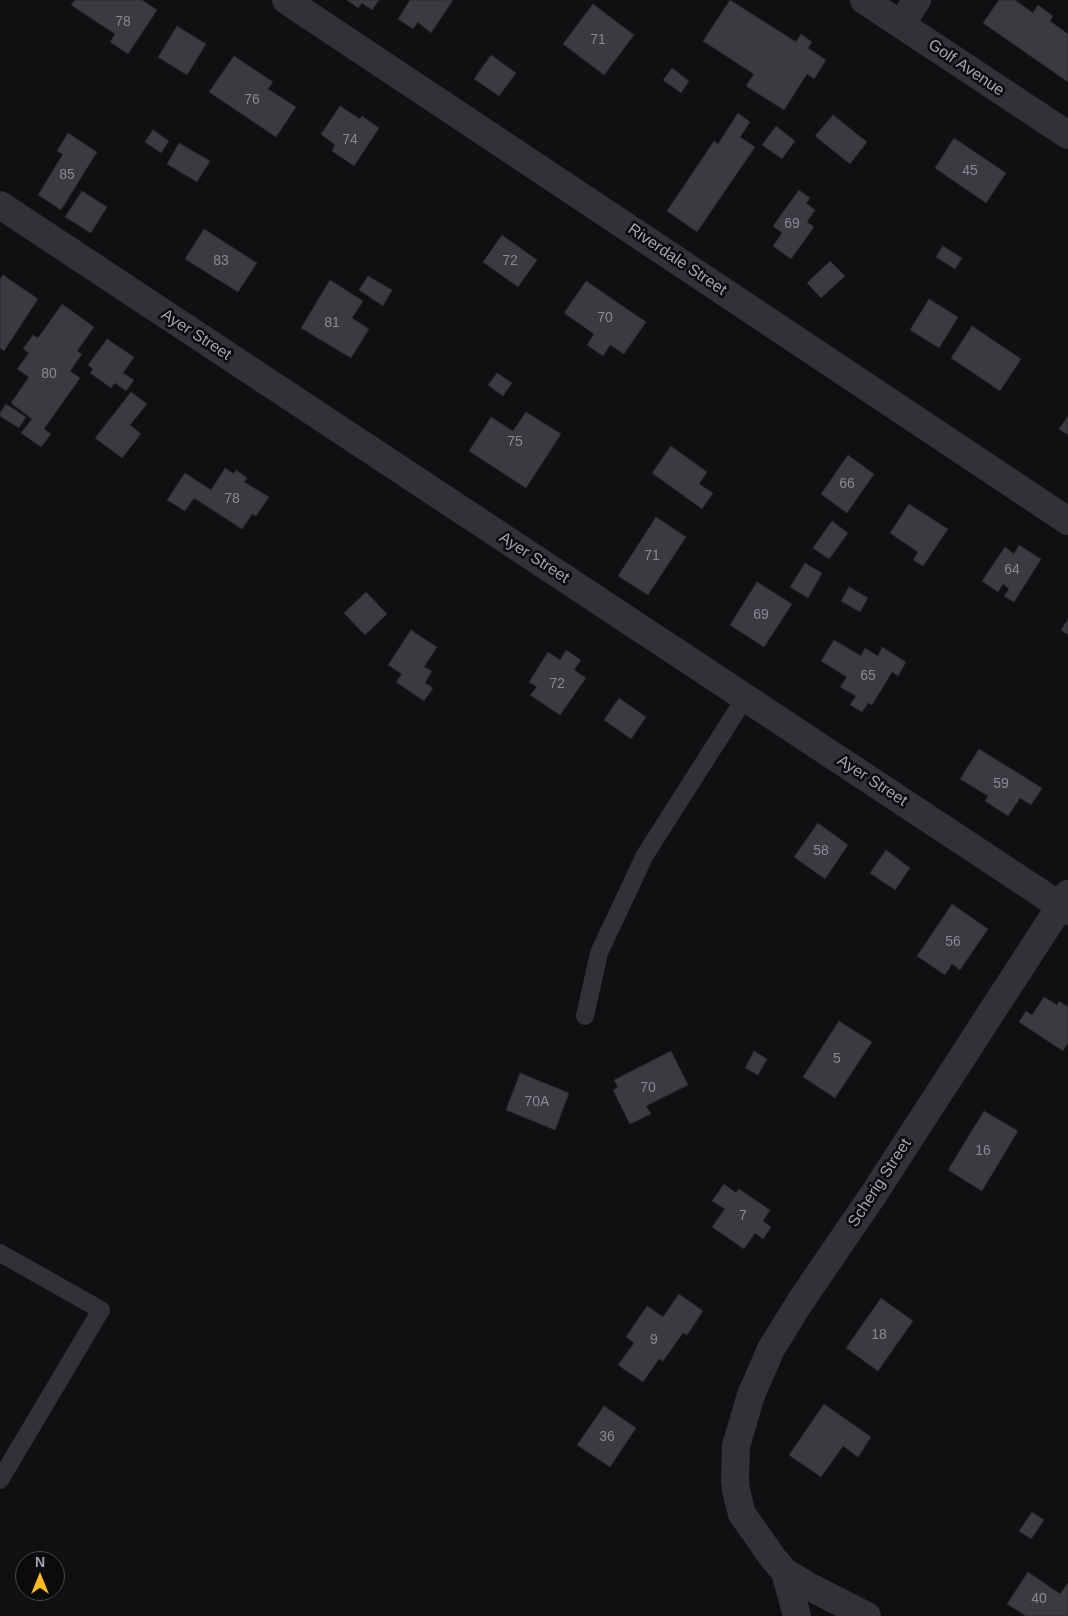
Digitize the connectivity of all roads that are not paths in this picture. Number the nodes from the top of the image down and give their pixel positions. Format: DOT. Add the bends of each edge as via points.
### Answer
graph roads {
  1 [pos="286,0"];
  2 [pos="864,0"];
  3 [pos="917,0"];
  4 [pos="901,24"];
  5 [pos="1068,135"];
  6 [pos="0,205"];
  7 [pos="1068,521"];
  8 [pos="745,698"];
  9 [pos="1065,903"];
  10 [pos="585,1016"];
  11 [pos="0,1254"];
  12 [pos="0,1480"];
  13 [pos="785,1572"];
  14 [pos="797,1616"];
  15 [pos="867,1616"];
  1 -- 7 [label="street, Riverdale Street"];
  2 -- 4 [label="street, Golf Avenue"];
  3 -- 4 [label="street"];
  4 -- 5 [label="street, Golf Avenue"];
  6 -- 8 [label="street, Ayer Street"];
  8 -- 9 [label="street, Ayer Street"];
  8 -- 10 [label="lane" via="645,855 598,953"];
  9 -- 13 [label="street, Scherig Street" via="800,1302 771,1349 751,1395 736,1446 736,1490 742,1514"];
  11 -- 12 [label="lane" via="101,1310"];
  13 -- 14 [label="street"];
  13 -- 15 [label="street"];
}
